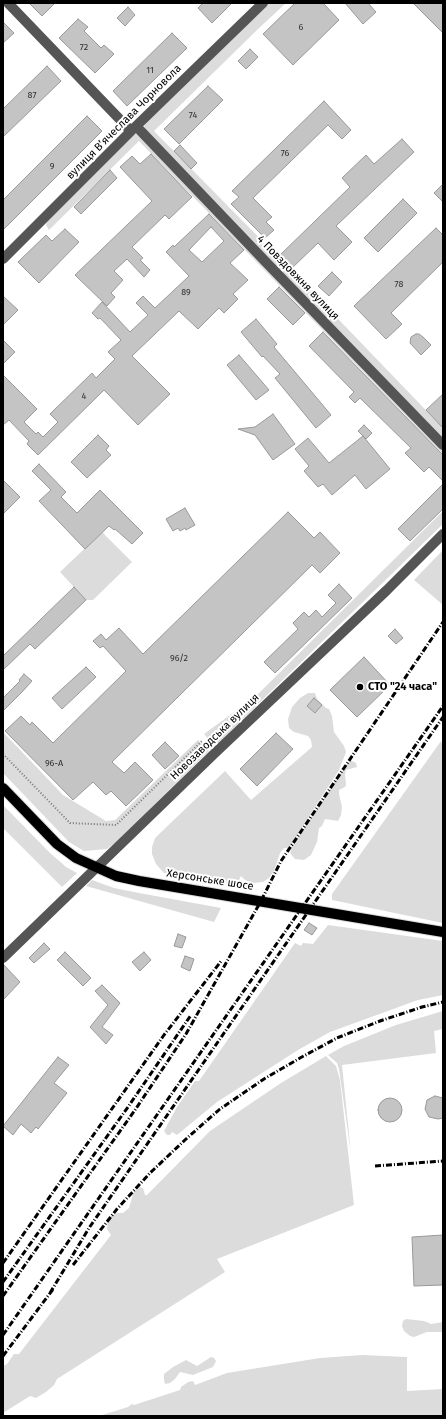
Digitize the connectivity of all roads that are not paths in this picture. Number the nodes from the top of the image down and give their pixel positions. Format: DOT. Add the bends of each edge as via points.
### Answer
graph roads {
  1 [pos="8,3"];
  2 [pos="263,3"];
  3 [pos="134,129"];
  4 [pos="3,259"];
  5 [pos="443,445"];
  6 [pos="443,534"];
  7 [pos="3,788"];
  8 [pos="97,868"];
  9 [pos="443,932"];
  10 [pos="3,958"];
  1 -- 3 [label="street, 4 Повздовжня вулиця"];
  2 -- 3 [label="street, вулиця Вʼячеслава Чорновола"];
  3 -- 4 [label="street, вулиця Вʼячеслава Чорновола"];
  3 -- 5 [label="street, 4 Повздовжня вулиця"];
  6 -- 8 [label="street, Новозаводська вулиця"];
  7 -- 8 [label="main road, Херсонське шосе" via="57,844 76,858"];
  8 -- 9 [label="main road, Херсонське шосе" via="116,876 139,881"];
  8 -- 10 [label="street, Новозаводська вулиця"];
}
